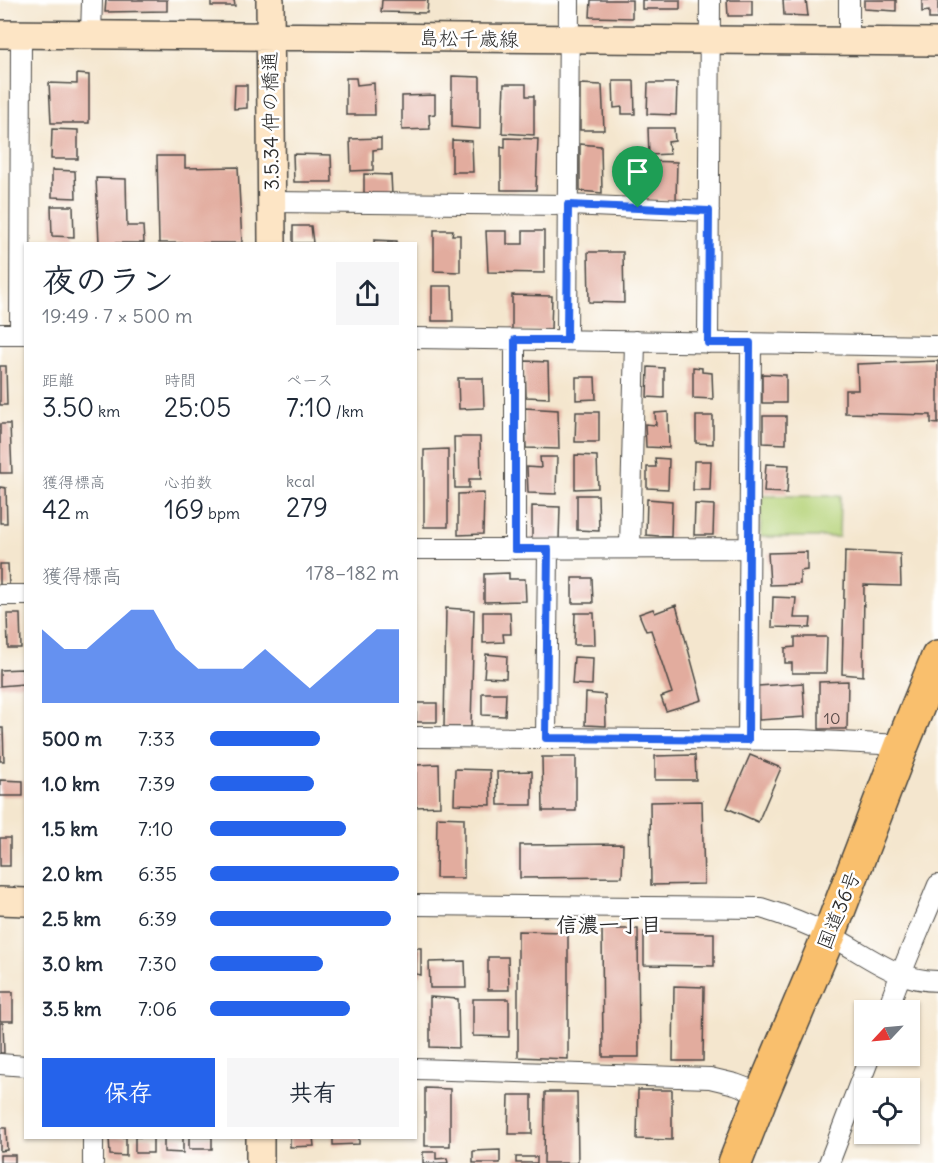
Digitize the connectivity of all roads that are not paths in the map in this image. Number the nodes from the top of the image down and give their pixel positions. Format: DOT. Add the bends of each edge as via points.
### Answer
graph roads {
  1 [pos="92,0"];
  2 [pos="270,0"];
  3 [pos="569,0"];
  4 [pos="710,0"];
  5 [pos="849,0"];
  6 [pos="10,34"];
  7 [pos="91,35"];
  8 [pos="269,36"];
  9 [pos="568,39"];
  10 [pos="710,40"];
  11 [pos="849,41"];
  12 [pos="938,42"];
  13 [pos="271,202"];
  14 [pos="568,205"];
  15 [pos="709,211"];
  16 [pos="272,242"];
  17 [pos="0,334"];
  18 [pos="23,334"];
  19 [pos="417,338"];
  20 [pos="515,340"];
  21 [pos="567,340"];
  22 [pos="634,342"];
  23 [pos="708,343"];
  24 [pos="750,343"];
  25 [pos="938,346"];
  26 [pos="630,548"];
  27 [pos="749,548"];
  28 [pos="417,549"];
  29 [pos="515,549"];
  30 [pos="548,549"];
  31 [pos="0,595"];
  32 [pos="24,595"];
  33 [pos="938,657"];
  34 [pos="417,737"];
  35 [pos="546,738"];
  36 [pos="748,740"];
  37 [pos="902,745"];
  38 [pos="938,885"];
  39 [pos="0,901"];
  40 [pos="24,902"];
  41 [pos="417,904"];
  42 [pos="829,935"];
  43 [pos="900,975"];
  44 [pos="938,981"];
  45 [pos="891,1000"];
  46 [pos="0,1064"];
  47 [pos="24,1066"];
  48 [pos="866,1066"];
  49 [pos="417,1069"];
  50 [pos="762,1094"];
  51 [pos="93,1139"];
  52 [pos="260,1139"];
  53 [pos="93,1163"];
  54 [pos="260,1163"];
  55 [pos="735,1163"];
  56 [pos="829,1163"];
  1 -- 7 [label="street"];
  2 -- 8 [label="main road, 3.5.34 仲の橋通"];
  3 -- 9 [label="street"];
  4 -- 10 [label="street"];
  5 -- 11 [label="street"];
  6 -- 7 [label="main road, 島松千歳線"];
  6 -- 18 [label="street"];
  7 -- 8 [label="main road, 島松千歳線"];
  8 -- 9 [label="main road, 島松千歳線"];
  8 -- 13 [label="main road, 3.5.34 仲の橋通"];
  9 -- 10 [label="main road, 島松千歳線"];
  9 -- 14 [label="street"];
  10 -- 11 [label="main road, 島松千歳線"];
  10 -- 15 [label="street"];
  11 -- 12 [label="main road, 島松千歳線"];
  13 -- 14 [label="street"];
  13 -- 16 [label="main road, 3.5.34 仲の橋通"];
  14 -- 15 [label="street"];
  14 -- 21 [label="street"];
  15 -- 23 [label="street"];
  17 -- 18 [label="street"];
  19 -- 20 [label="street"];
  20 -- 21 [label="street"];
  20 -- 29 [label="street"];
  21 -- 22 [label="street"];
  22 -- 23 [label="street"];
  22 -- 26 [label="street"];
  23 -- 24 [label="street"];
  24 -- 25 [label="street"];
  24 -- 27 [label="street"];
  26 -- 27 [label="street"];
  26 -- 30 [label="street"];
  27 -- 36 [label="street"];
  28 -- 29 [label="street"];
  29 -- 30 [label="street"];
  30 -- 35 [label="street"];
  31 -- 32 [label="street"];
  33 -- 37 [label="highway, 国道36号"];
  34 -- 35 [label="street"];
  35 -- 36 [label="street"];
  36 -- 37 [label="street"];
  37 -- 42 [label="highway, 国道36号"];
  38 -- 43 [label="street"];
  39 -- 40 [label="main road"];
  41 -- 42 [label="street" via="761,908 795,918"];
  42 -- 43 [label="street"];
  42 -- 50 [label="highway, 国道36号"];
  43 -- 44 [label="street"];
  43 -- 45 [label="street"];
  46 -- 47 [label="street"];
  48 -- 56 [label="street"];
  49 -- 50 [label="street" via="710,1078"];
  50 -- 55 [label="highway, 国道36号"];
  51 -- 53 [label="street"];
  52 -- 54 [label="main road"];
}
